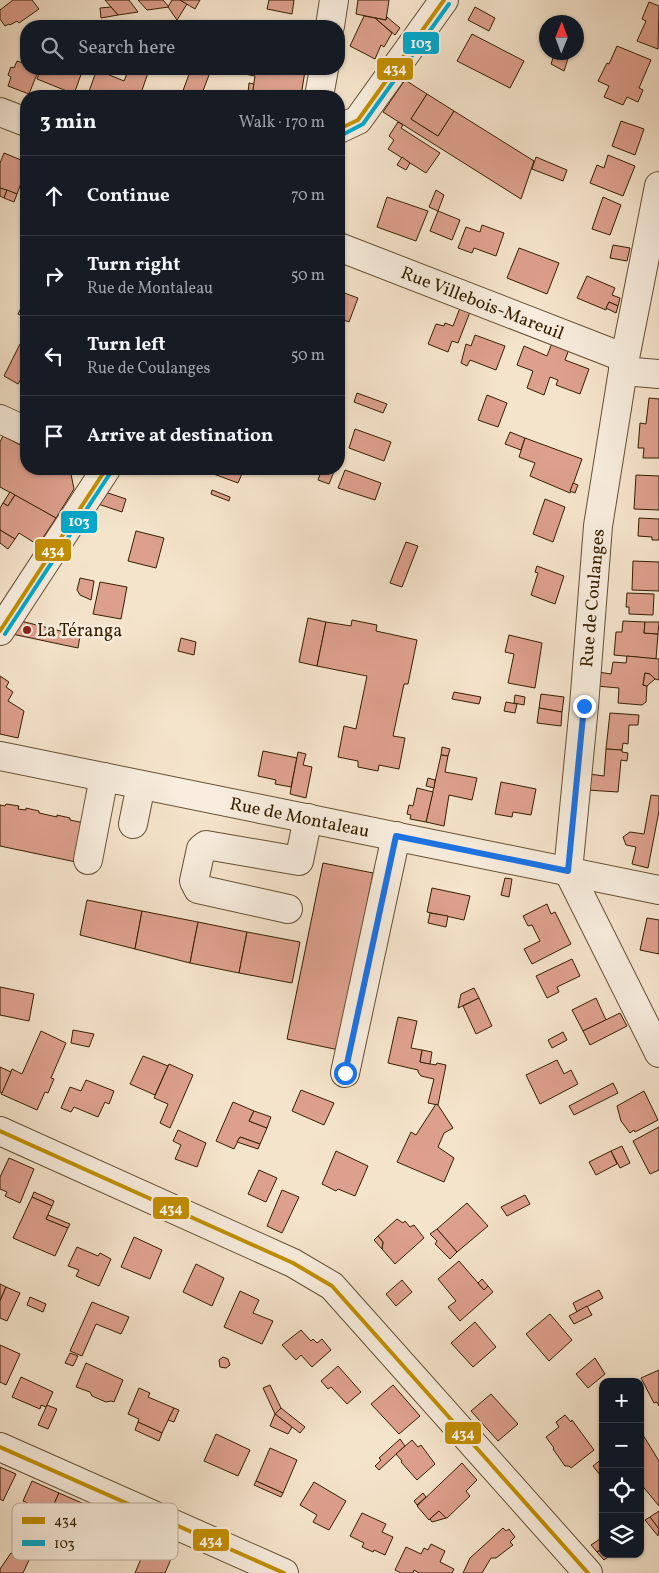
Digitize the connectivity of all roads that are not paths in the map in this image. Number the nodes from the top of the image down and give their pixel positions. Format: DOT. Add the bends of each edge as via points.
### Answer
graph roads {
  1 [pos="334,0"];
  2 [pos="444,0"];
  3 [pos="331,20"];
  4 [pos="323,75"];
  5 [pos="320,90"];
  6 [pos="0,112"];
  7 [pos="20,120"];
  8 [pos="345,126"];
  9 [pos="659,186"];
  10 [pos="655,226"];
  11 [pos="345,249"];
  12 [pos="624,365"];
  13 [pos="659,374"];
  14 [pos="0,419"];
  15 [pos="20,428"];
  16 [pos="101,475"];
  17 [pos="0,630"];
  18 [pos="0,756"];
  19 [pos="104,777"];
  20 [pos="141,785"];
  21 [pos="308,818"];
  22 [pos="133,824"];
  23 [pos="396,836"];
  24 [pos="88,860"];
  25 [pos="568,871"];
  26 [pos="659,890"];
  27 [pos="288,910"];
  28 [pos="659,1053"];
  29 [pos="345,1073"];
  30 [pos="0,1131"];
  31 [pos="0,1447"];
  32 [pos="126,1503"];
  33 [pos="178,1526"];
  34 [pos="284,1573"];
  35 [pos="588,1573"];
  1 -- 3 [label="street"];
  2 -- 8 [label="street" via="358,120"];
  4 -- 5 [label="street"];
  6 -- 7 [label="street"];
  9 -- 10 [label="street, Rue de Coulanges"];
  10 -- 12 [label="street, Rue de Coulanges"];
  11 -- 12 [label="street, Rue Villebois-Mareuil"];
  12 -- 13 [label="street, Rue Villebois-Mareuil"];
  12 -- 25 [label="street, Rue de Coulanges" via="598,526"];
  14 -- 15 [label="street"];
  16 -- 17 [label="street"];
  18 -- 19 [label="street, Rue de Montaleau"];
  19 -- 20 [label="street, Rue de Montaleau"];
  19 -- 24 [label="street"];
  20 -- 21 [label="street, Rue de Montaleau"];
  20 -- 22 [label="street"];
  21 -- 23 [label="street, Rue de Montaleau"];
  21 -- 27 [label="street" via="299,861 206,845 200,849 194,881 198,889"];
  23 -- 25 [label="street, Rue de Montaleau"];
  23 -- 29 [label="street"];
  25 -- 26 [label="street, Rue de Montaleau"];
  25 -- 28 [label="street"];
  30 -- 35 [label="street" via="293,1263 332,1286"];
  31 -- 32 [label="street"];
  33 -- 34 [label="street"];
}
